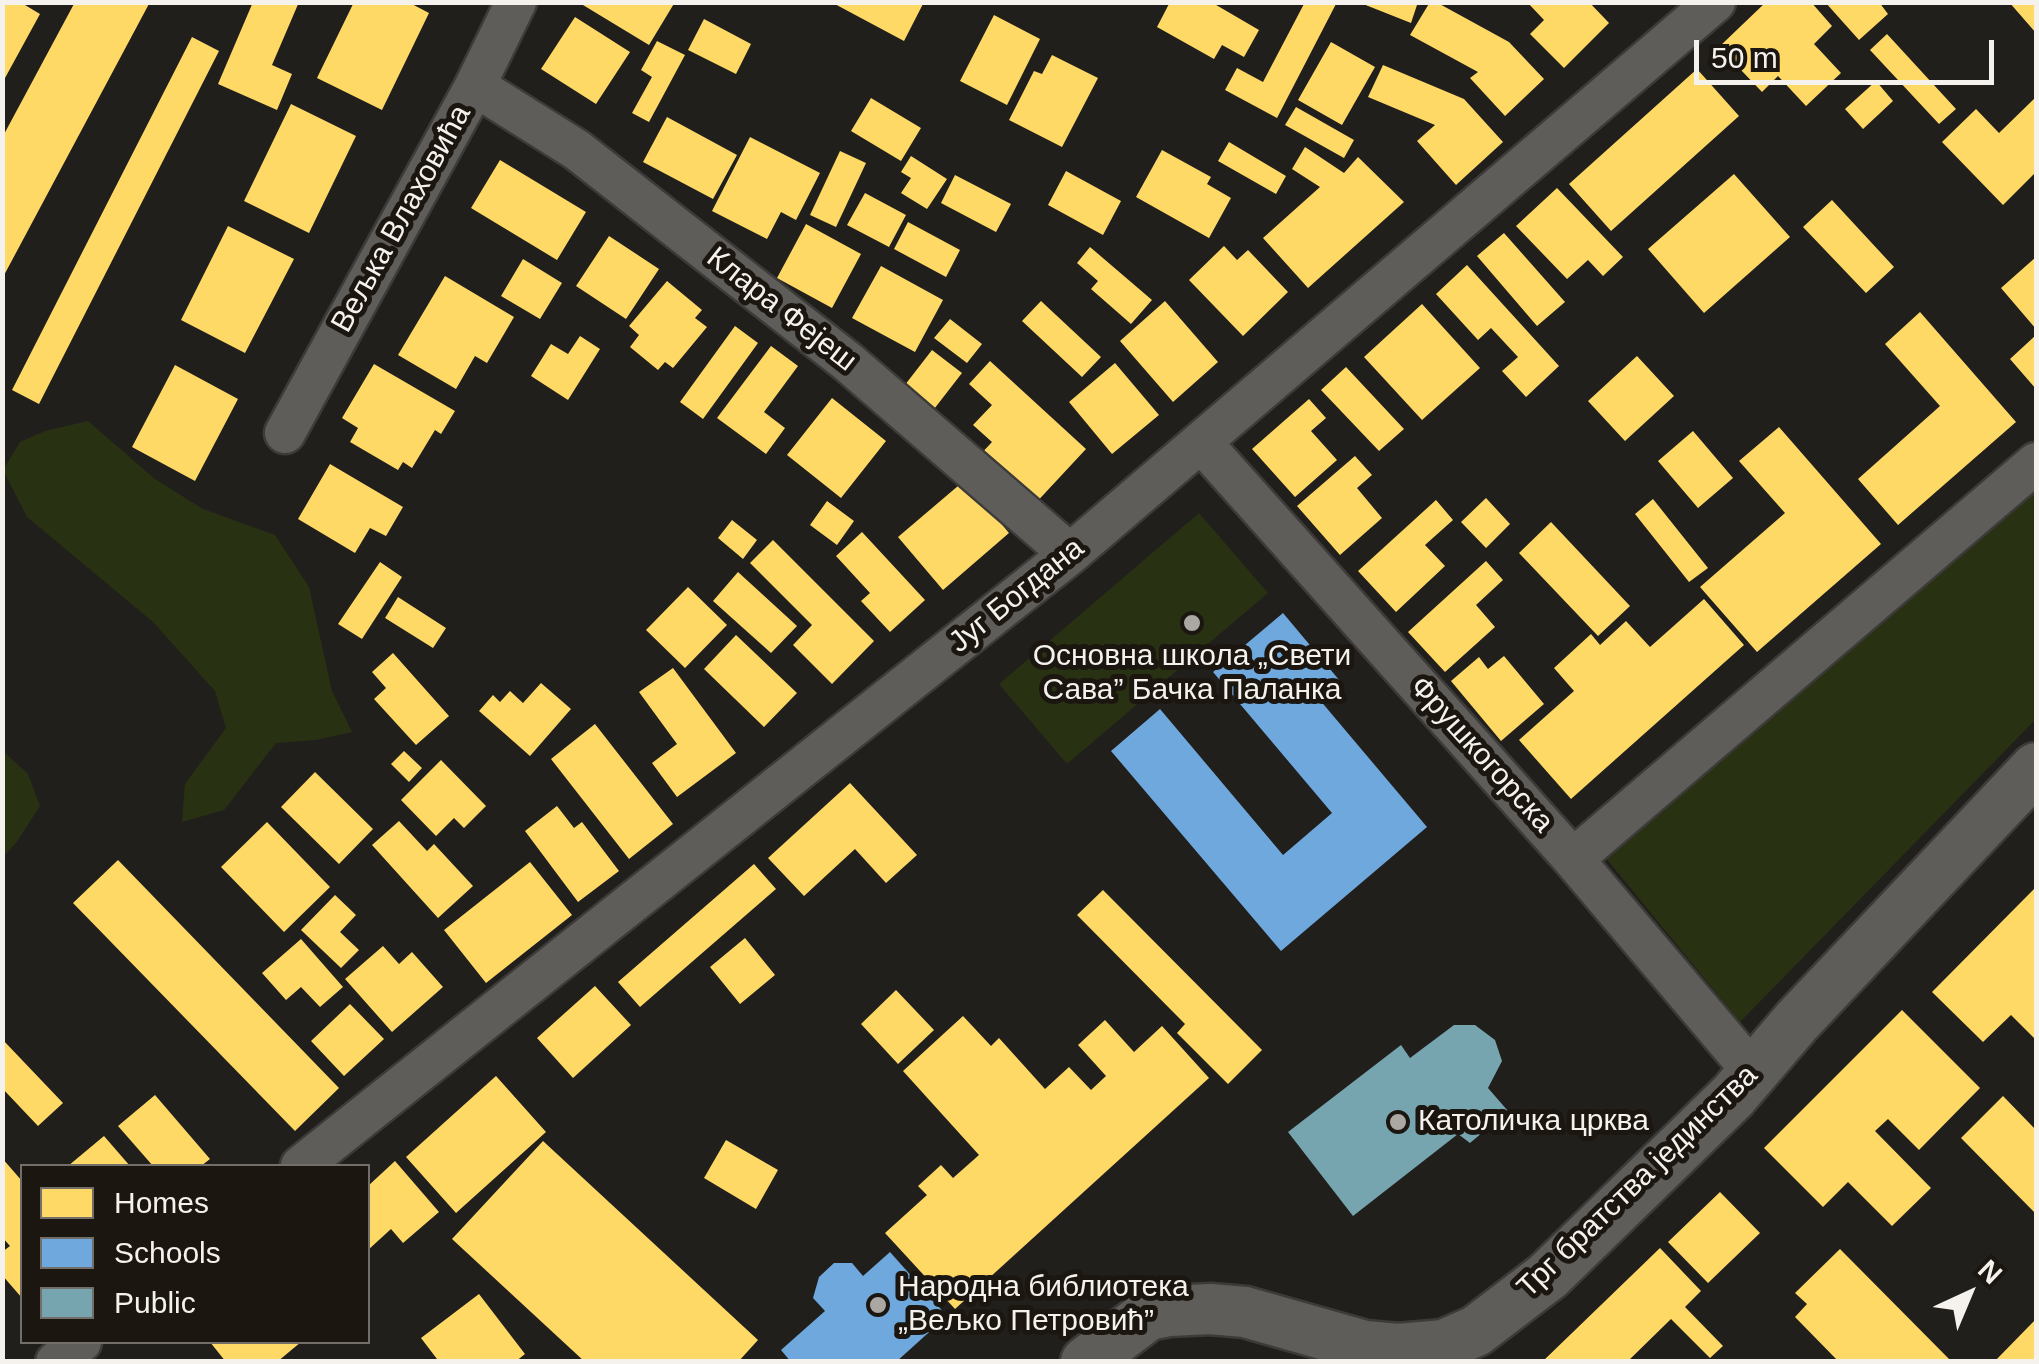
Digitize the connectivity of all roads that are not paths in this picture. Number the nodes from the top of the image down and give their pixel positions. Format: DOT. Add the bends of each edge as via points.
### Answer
graph roads {
  1 [pos="516,2"];
  2 [pos="1715,2"];
  3 [pos="476,86"];
  4 [pos="285,433"];
  5 [pos="1201,442"];
  6 [pos="2036,463"];
  7 [pos="1070,554"];
  8 [pos="2036,768"];
  9 [pos="1573,859"];
  10 [pos="1754,1073"];
  11 [pos="304,1164"];
  12 [pos="79,1344"];
  13 [pos="56,1362"];
  14 [pos="1086,1362"];
  1 -- 3 [label="street, Вељка Влаховића"];
  2 -- 5 [label="street, Југ Богдана"];
  3 -- 4 [label="street, Вељка Влаховића"];
  3 -- 7 [label="street, Клара Фејеш" via="576,150 848,362"];
  5 -- 7 [label="street, Југ Богдана"];
  5 -- 9 [label="street, Фрушкогорска"];
  6 -- 9 [label="street"];
  7 -- 11 [label="street, Југ Богдана"];
  8 -- 10 [label="street, Трг братства јединства"];
  9 -- 10 [label="street, Фрушкогорска"];
  10 -- 14 [label="street, Трг братства јединства" via="1548,1276 1476,1332 1444,1346 1364,1346 1246,1312 1210,1309 1148,1316"];
  12 -- 13 [label="street"];
}
